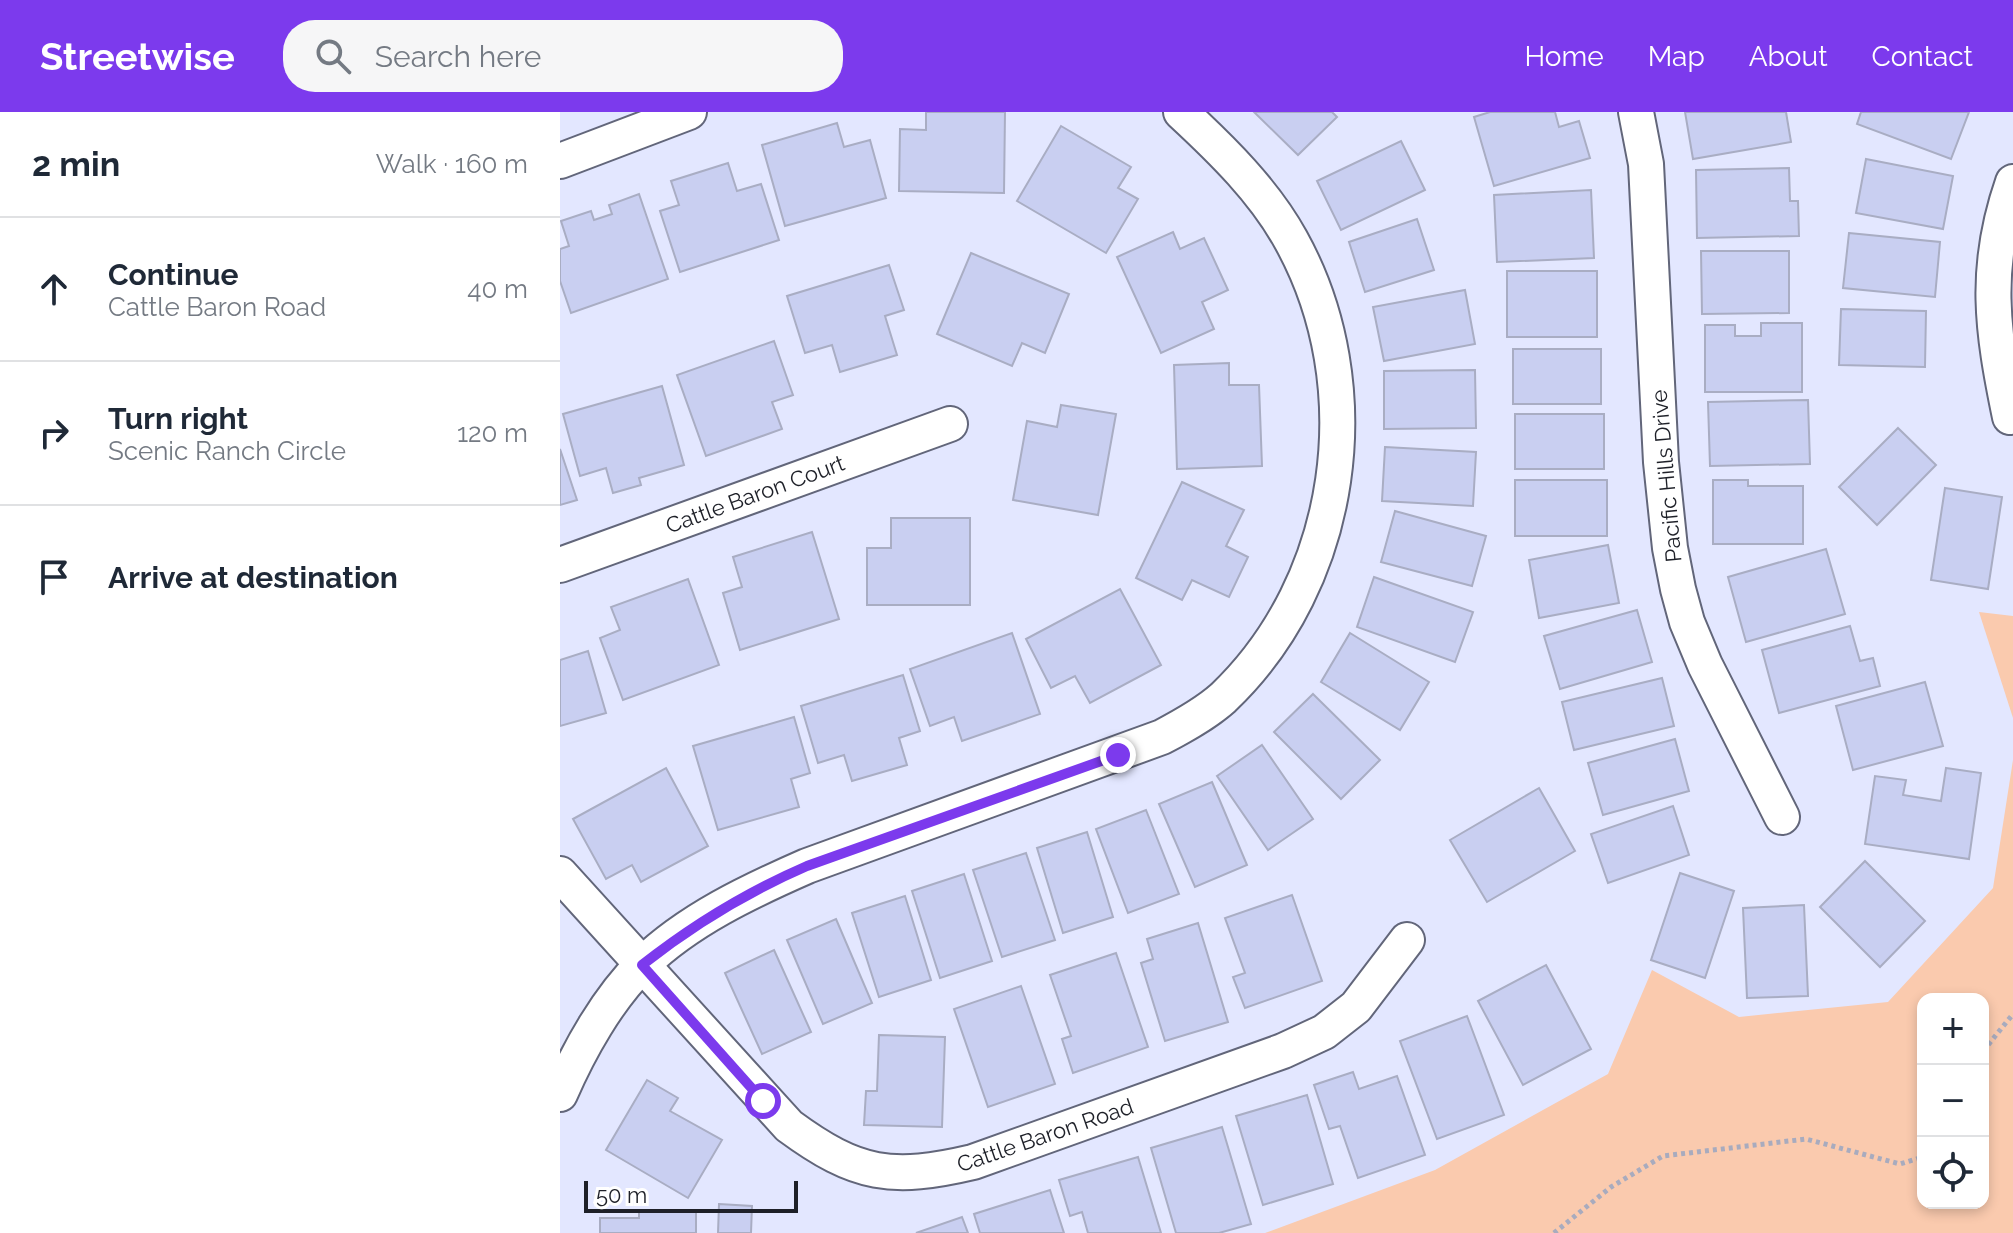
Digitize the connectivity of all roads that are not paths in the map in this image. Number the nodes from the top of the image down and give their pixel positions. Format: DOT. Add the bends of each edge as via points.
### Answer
graph roads {
  1 [pos="689,112"];
  2 [pos="1181,112"];
  3 [pos="1636,112"];
  4 [pos="616,125"];
  5 [pos="560,161"];
  6 [pos="2013,182"];
  7 [pos="2010,417"];
  8 [pos="950,424"];
  9 [pos="560,565"];
  10 [pos="1782,817"];
  11 [pos="560,874"];
  12 [pos="1407,940"];
  13 [pos="642,965"];
  14 [pos="560,1094"];
  1 -- 4 [label="street"];
  2 -- 13 [label="street" via="1236,165 1290,239 1317,302 1331,358 1337,439 1326,521 1311,566 1275,636 1222,699 1162,737 763,885"];
  3 -- 10 [label="street, Pacific Hills Drive" via="1646,164 1665,509 1678,589 1705,665"];
  4 -- 5 [label="street"];
  6 -- 7 [label="street" via="2000,224 1992,301"];
  8 -- 9 [label="street, Cattle Baron Court"];
  11 -- 13 [label="street, Cattle Baron Road"];
  12 -- 13 [label="street, Cattle Baron Road" via="1356,1007 1311,1039 973,1162 891,1174 854,1165 789,1126"];
  13 -- 14 [label="street" via="598,1022"];
}
